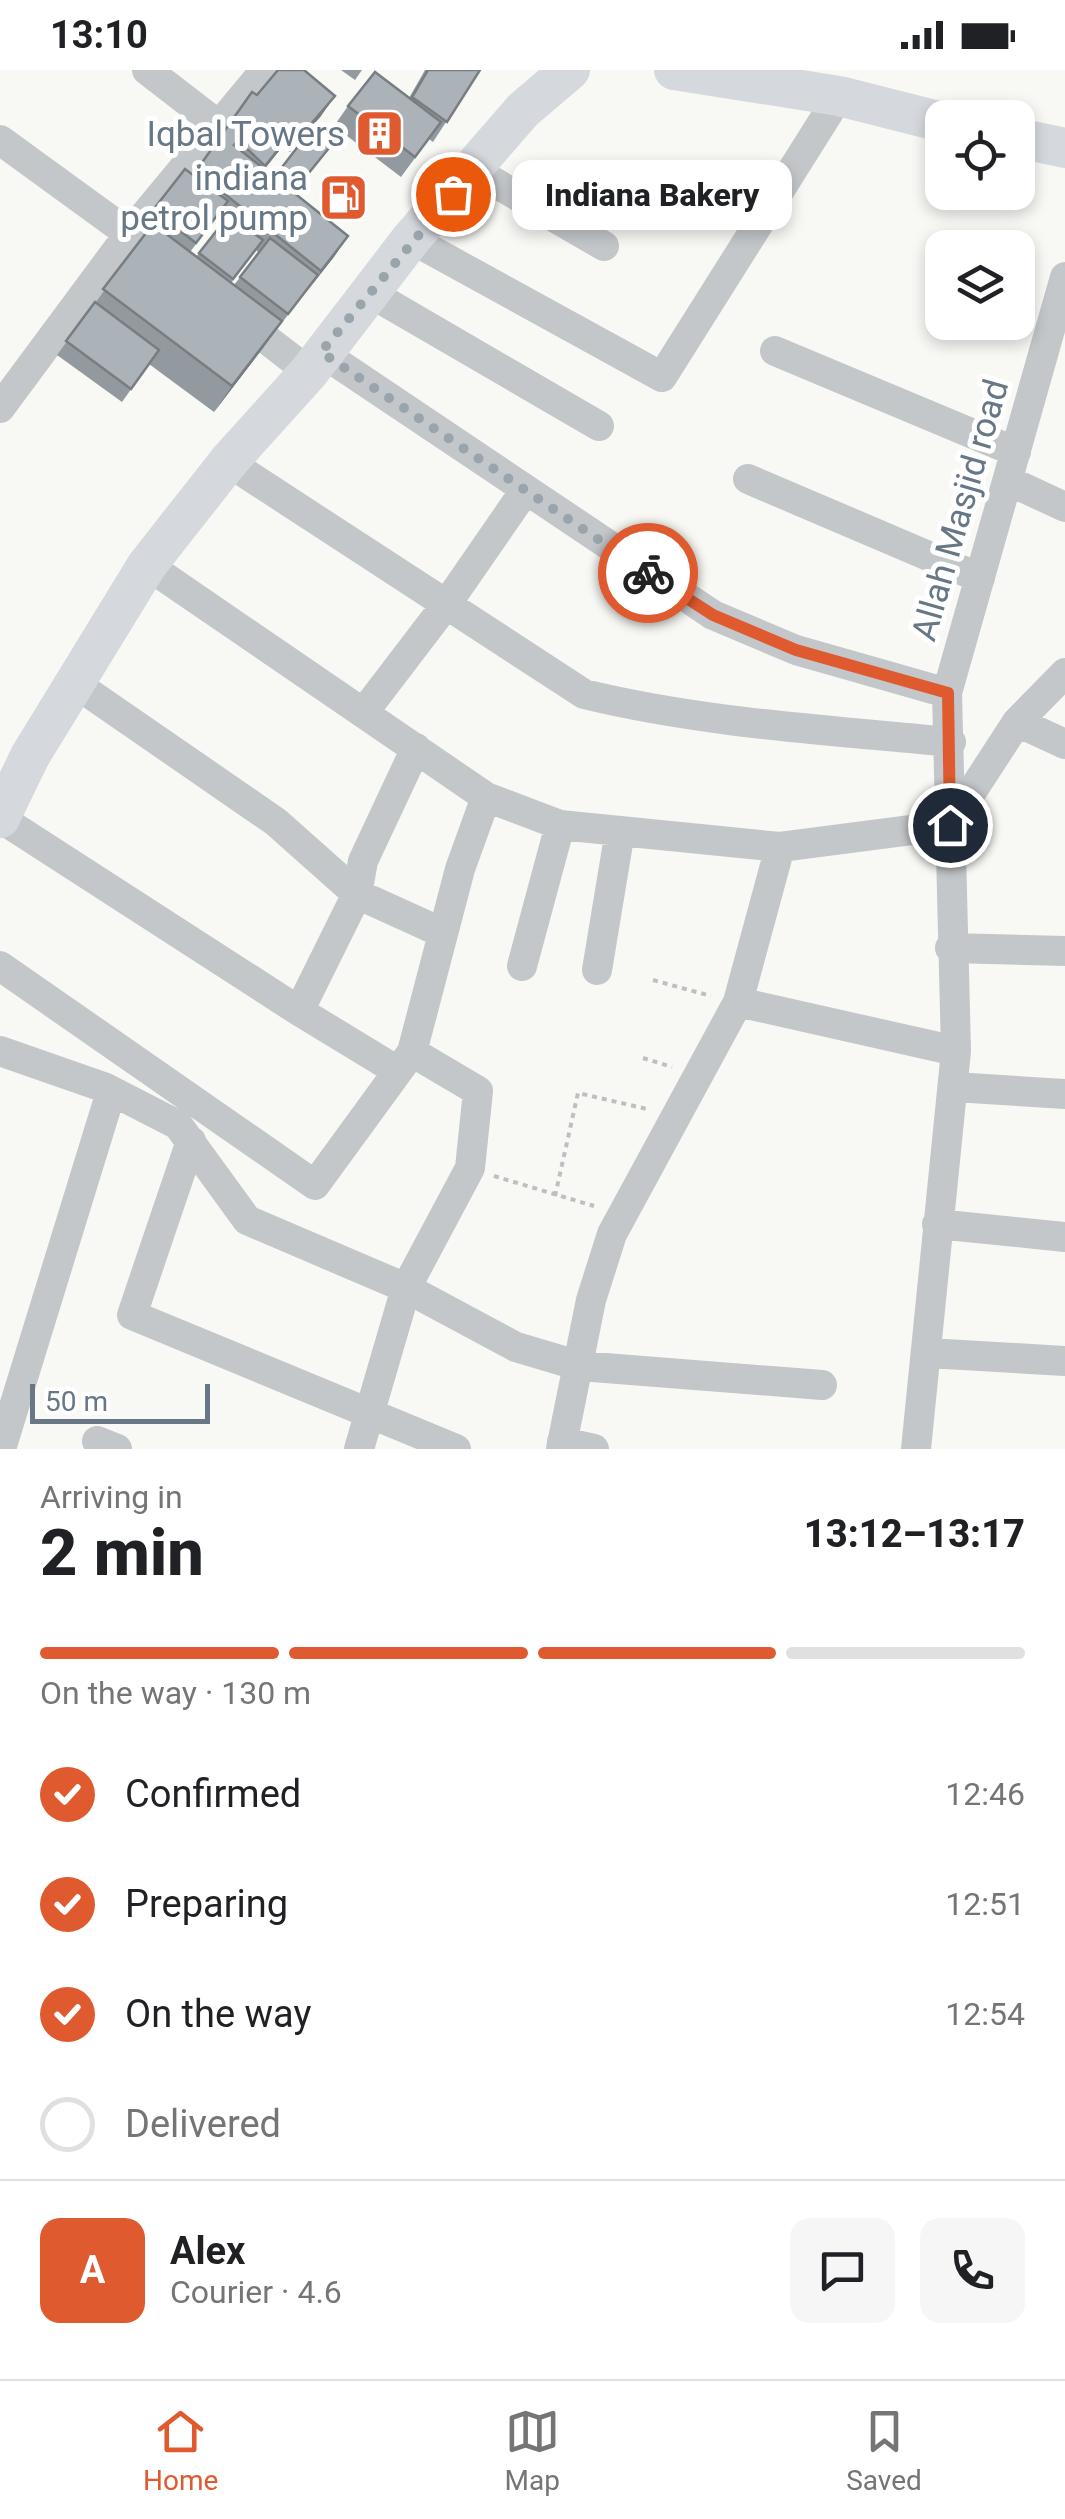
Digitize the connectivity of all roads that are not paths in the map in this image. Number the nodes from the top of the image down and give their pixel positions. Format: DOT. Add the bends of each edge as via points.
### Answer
graph roads {
  1 [pos="146,70"];
  2 [pos="265,70"];
  3 [pos="570,70"];
  4 [pos="674,70"];
  5 [pos="824,86"];
  6 [pos="925,117"];
  7 [pos="216,124"];
  8 [pos="0,140"];
  9 [pos="1035,142"];
  10 [pos="1065,148"];
  11 [pos="474,170"];
  12 [pos="129,234"];
  13 [pos="411,239"];
  14 [pos="604,246"];
  15 [pos="159,257"];
  16 [pos="1065,277"];
  17 [pos="372,294"];
  18 [pos="219,303"];
  19 [pos="1055,343"];
  20 [pos="775,351"];
  21 [pos="315,362"];
  22 [pos="5,390"];
  23 [pos="599,426"];
  24 [pos="228,462"];
  25 [pos="1012,466"];
  26 [pos="748,478"];
  27 [pos="524,492"];
  28 [pos="1065,506"];
  29 [pos="147,565"];
  30 [pos="980,578"];
  31 [pos="448,602"];
  32 [pos="1062,680"];
  33 [pos="76,684"];
  34 [pos="948,693"];
  35 [pos="364,712"];
  36 [pos="1018,722"];
  37 [pos="951,742"];
  38 [pos="1065,744"];
  39 [pos="416,748"];
  40 [pos="486,797"];
  41 [pos="0,818"];
  42 [pos="950,825"];
  43 [pos="560,826"];
  44 [pos="620,832"];
  45 [pos="780,848"];
  46 [pos="357,894"];
  47 [pos="444,933"];
  48 [pos="950,948"];
  49 [pos="1065,951"];
  50 [pos="0,966"];
  51 [pos="522,966"];
  52 [pos="596,970"];
  53 [pos="738,1002"];
  54 [pos="299,1011"];
  55 [pos="0,1051"];
  56 [pos="956,1051"];
  57 [pos="404,1061"];
  58 [pos="954,1087"];
  59 [pos="112,1092"];
  60 [pos="1065,1094"];
  61 [pos="191,1141"];
  62 [pos="938,1224"];
  63 [pos="1065,1237"];
  64 [pos="406,1288"];
  65 [pos="928,1352"];
  66 [pos="1065,1361"];
  67 [pos="580,1366"];
  68 [pos="822,1384"];
  69 [pos="372,1411"];
  70 [pos="562,1446"];
  71 [pos="1,1449"];
  72 [pos="359,1449"];
  73 [pos="456,1449"];
  74 [pos="594,1449"];
  75 [pos="916,1449"];
  1 -- 7 [label="street"];
  2 -- 7 [label="street"];
  3 -- 11 [label="main road" via="524,110"];
  4 -- 5 [label="main road"];
  5 -- 6 [label="main road"];
  5 -- 13 [label="street" via="662,377"];
  7 -- 12 [label="street"];
  8 -- 12 [label="street"];
  9 -- 10 [label="main road"];
  11 -- 13 [label="main road"];
  11 -- 14 [label="street"];
  12 -- 15 [label="street"];
  12 -- 22 [label="street"];
  13 -- 17 [label="main road"];
  16 -- 19 [label="street, Allah Masjid road"];
  17 -- 21 [label="main road"];
  17 -- 23 [label="street"];
  18 -- 21 [label="street"];
  19 -- 25 [label="street, Allah Masjid road"];
  20 -- 25 [label="street"];
  21 -- 24 [label="main road"];
  21 -- 27 [label="street"];
  24 -- 29 [label="main road"];
  24 -- 31 [label="street"];
  25 -- 28 [label="street"];
  25 -- 30 [label="street, Allah Masjid road"];
  26 -- 30 [label="street"];
  27 -- 31 [label="street"];
  27 -- 34 [label="street" via="713,615 796,650"];
  29 -- 33 [label="main road"];
  29 -- 35 [label="street"];
  30 -- 34 [label="street, Allah Masjid road"];
  31 -- 35 [label="street"];
  31 -- 37 [label="street" via="584,694 766,724"];
  32 -- 36 [label="street"];
  33 -- 41 [label="main road"];
  33 -- 46 [label="street" via="276,822"];
  34 -- 37 [label="street, Allah Masjid road"];
  35 -- 39 [label="street"];
  36 -- 38 [label="street"];
  36 -- 42 [label="street"];
  37 -- 42 [label="street, Allah Masjid road"];
  39 -- 40 [label="street"];
  39 -- 46 [label="street" via="363,862"];
  40 -- 43 [label="street"];
  40 -- 47 [label="street"];
  41 -- 54 [label="street"];
  42 -- 45 [label="street"];
  42 -- 48 [label="street, Allah Masjid road"];
  43 -- 44 [label="street"];
  43 -- 51 [label="street"];
  44 -- 45 [label="street"];
  44 -- 52 [label="street"];
  45 -- 53 [label="street"];
  46 -- 47 [label="street"];
  46 -- 54 [label="street"];
  47 -- 57 [label="street"];
  48 -- 49 [label="street"];
  48 -- 56 [label="street, Allah Masjid road"];
  50 -- 57 [label="street" via="315,1185"];
  53 -- 56 [label="street"];
  53 -- 67 [label="street" via="612,1234"];
  54 -- 57 [label="street"];
  55 -- 59 [label="street"];
  56 -- 58 [label="street, Allah Masjid road"];
  57 -- 64 [label="street" via="478,1091 470,1168"];
  58 -- 60 [label="street"];
  58 -- 62 [label="street, Allah Masjid road"];
  59 -- 61 [label="street" via="178,1125"];
  59 -- 71 [label="street"];
  61 -- 64 [label="street" via="247,1220"];
  61 -- 69 [label="street" via="132,1314"];
  62 -- 63 [label="street"];
  62 -- 65 [label="street, Allah Masjid road"];
  64 -- 67 [label="street" via="516,1346"];
  64 -- 69 [label="street"];
  65 -- 66 [label="street"];
  65 -- 75 [label="street, Allah Masjid road"];
  67 -- 68 [label="street"];
  67 -- 70 [label="street"];
  69 -- 72 [label="street"];
  69 -- 73 [label="street"];
  70 -- 74 [label="street"];
}
